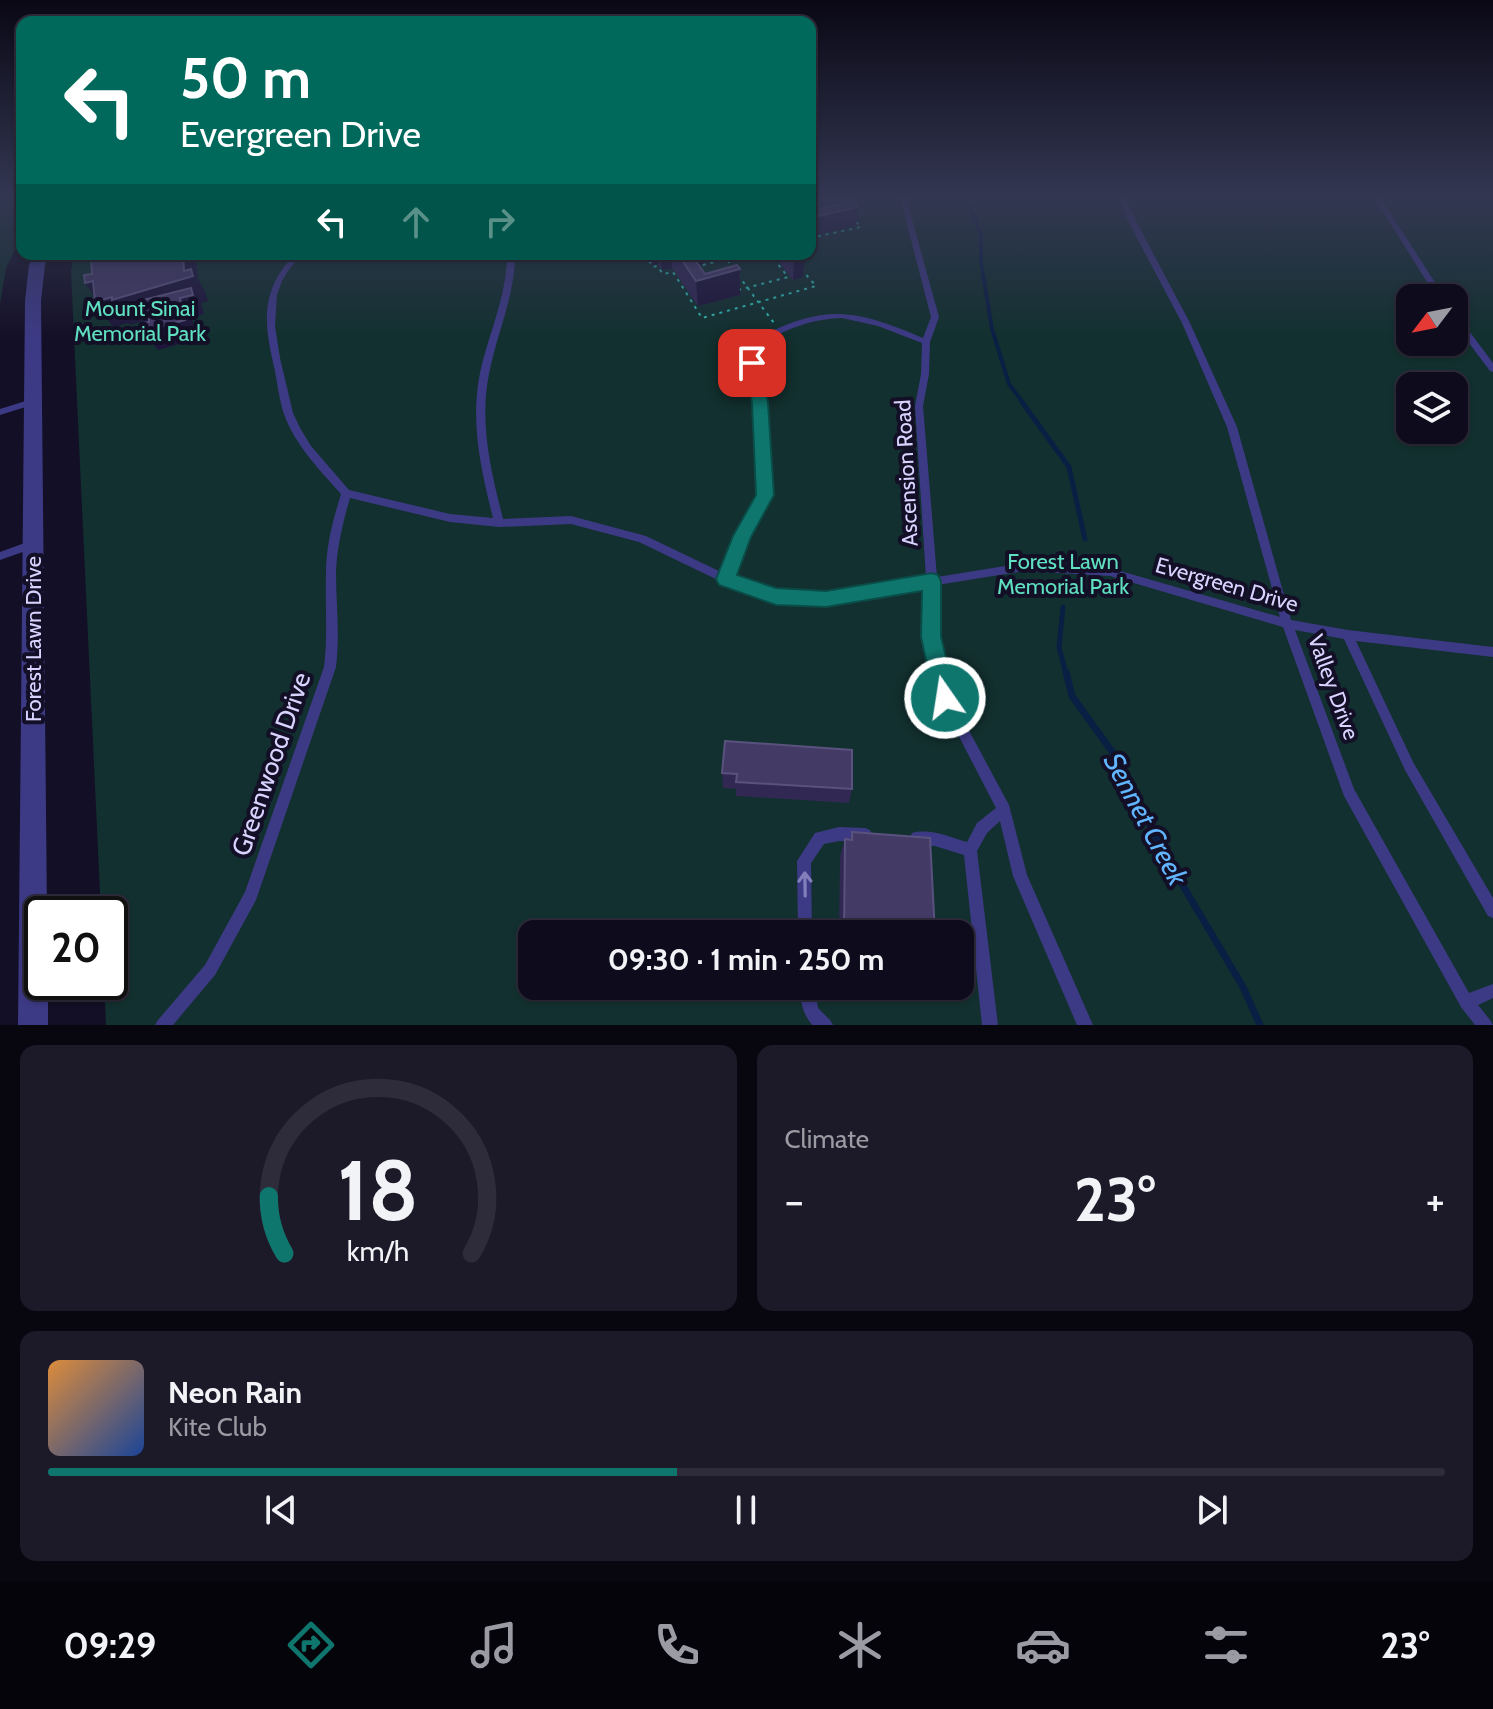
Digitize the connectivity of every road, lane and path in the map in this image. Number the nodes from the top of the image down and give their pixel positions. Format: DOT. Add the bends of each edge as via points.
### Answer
graph roads {
  1 [pos="916,245"];
  2 [pos="1145,245"];
  3 [pos="1407,245"];
  4 [pos="39,260"];
  5 [pos="292,260"];
  6 [pos="510,260"];
  7 [pos="649,260"];
  8 [pos="722,260"];
  9 [pos="727,260"];
  10 [pos="775,260"];
  11 [pos="797,265"];
  12 [pos="687,269"];
  13 [pos="1432,284"];
  14 [pos="748,287"];
  15 [pos="734,291"];
  16 [pos="758,302"];
  17 [pos="779,329"];
  18 [pos="1468,336"];
  19 [pos="926,342"];
  20 [pos="1493,369"];
  21 [pos="32,402"];
  22 [pos="0,412"];
  23 [pos="346,493"];
  24 [pos="499,523"];
  25 [pos="33,544"];
  26 [pos="0,556"];
  27 [pos="726,579"];
  28 [pos="932,581"];
  29 [pos="1287,624"];
  30 [pos="1348,635"];
  31 [pos="1493,652"];
  32 [pos="1004,810"];
  33 [pos="880,836"];
  34 [pos="907,838"];
  35 [pos="970,850"];
  36 [pos="1493,911"];
  37 [pos="805,920"];
  38 [pos="1493,991"];
  39 [pos="808,1000"];
  40 [pos="1466,1002"];
  41 [pos="820,1022"];
  42 [pos="33,1025"];
  43 [pos="163,1025"];
  44 [pos="990,1025"];
  45 [pos="1085,1025"];
  46 [pos="1485,1025"];
  1 -- 19 [label="lane, Ascension Road" via="935,317"];
  2 -- 29 [label="lane, Valley Drive" via="1232,427"];
  3 -- 13 [label="lane"];
  4 -- 21 [label="street, Forest Lawn Drive" via="33,301"];
  5 -- 23 [label="lane" via="274,285 272,341 290,418"];
  6 -- 24 [label="lane" via="506,304 484,373 479,414 480,445"];
  7 -- 16 [label="path" via="663,274 673,272 702,318"];
  8 -- 12 [label="path"];
  9 -- 14 [label="path"];
  10 -- 14 [label="path" via="788,277"];
  11 -- 16 [label="path" via="816,286"];
  14 -- 15 [label="path"];
  14 -- 16 [label="path"];
  16 -- 17 [label="path"];
  17 -- 19 [label="lane" via="832,314 872,319"];
  17 -- 27 [label="lane" via="759,341 752,363 760,403 765,495"];
  18 -- 20 [label="lane"];
  19 -- 28 [label="lane, Ascension Road" via="919,406"];
  21 -- 22 [label="lane"];
  21 -- 25 [label="street, Forest Lawn Drive"];
  23 -- 24 [label="lane, Evergreen Drive" via="450,518"];
  23 -- 43 [label="lane, Greenwood Drive" via="336,527 331,572 334,641 325,681 251,895 210,970"];
  24 -- 27 [label="lane, Evergreen Drive" via="571,520 642,539"];
  25 -- 26 [label="lane"];
  25 -- 42 [label="street, Forest Lawn Drive"];
  27 -- 28 [label="lane, Evergreen Drive" via="776,596 826,599"];
  28 -- 29 [label="lane, Evergreen Drive" via="1024,567 1110,572"];
  28 -- 32 [label="lane, Ascension Road" via="931,637 945,698"];
  29 -- 30 [label="lane, Evergreen Drive"];
  29 -- 40 [label="lane, Valley Drive" via="1349,792"];
  30 -- 31 [label="lane, Evergreen Drive"];
  30 -- 36 [label="lane, Valley Drive" via="1409,766"];
  32 -- 35 [label="lane" via="982,828"];
  32 -- 45 [label="lane, Ascension Road" via="1020,876"];
  37 -- 33 [label="lane, one-way" via="804,861 820,838"];
  34 -- 35 [label="lane" via="935,839"];
  35 -- 44 [label="lane"];
  38 -- 40 [label="lane"];
  39 -- 41 [label="lane"];
  40 -- 46 [label="lane, Valley Drive"];
}
